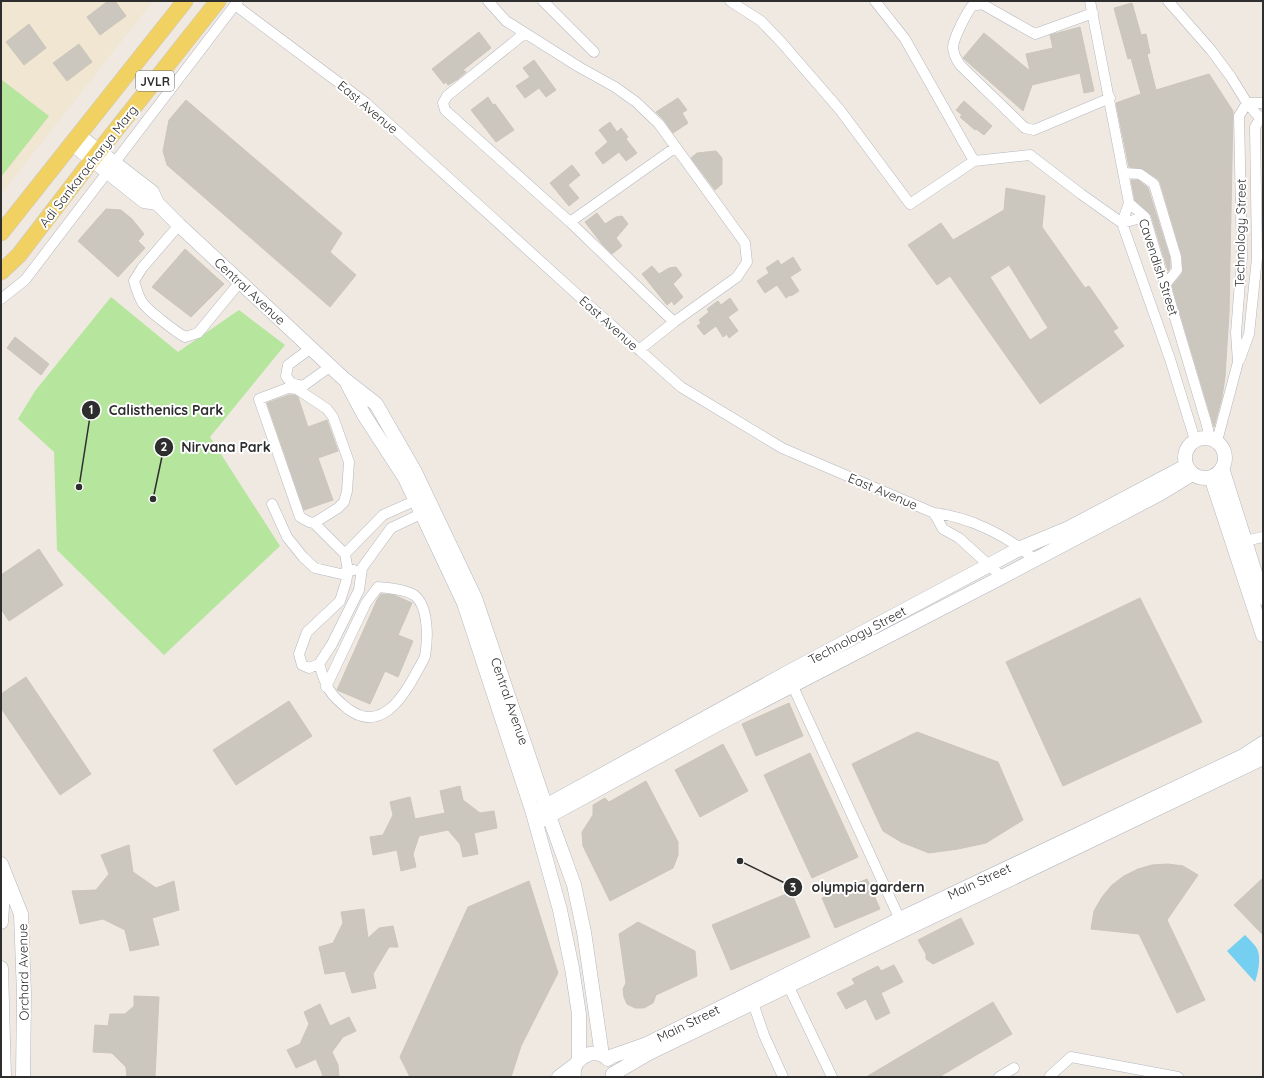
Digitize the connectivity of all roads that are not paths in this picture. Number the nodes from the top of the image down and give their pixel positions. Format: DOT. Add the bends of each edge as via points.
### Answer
graph roads {
  1 [pos="185,1"];
  2 [pos="218,1"];
  3 [pos="488,1"];
  4 [pos="543,1"];
  5 [pos="730,1"];
  6 [pos="875,1"];
  7 [pos="1090,1"];
  8 [pos="1168,1"];
  9 [pos="236,3"];
  10 [pos="1093,13"];
  11 [pos="525,33"];
  12 [pos="594,52"];
  13 [pos="1110,98"];
  14 [pos="1247,103"];
  15 [pos="1263,103"];
  16 [pos="1262,117"];
  17 [pos="75,139"];
  18 [pos="676,147"];
  19 [pos="95,156"];
  20 [pos="974,161"];
  21 [pos="111,168"];
  22 [pos="1124,173"];
  23 [pos="1129,203"];
  24 [pos="1145,217"];
  25 [pos="570,222"];
  26 [pos="1122,224"];
  27 [pos="179,225"];
  28 [pos="1,233"];
  29 [pos="1242,257"];
  30 [pos="1257,258"];
  31 [pos="1,272"];
  32 [pos="240,282"];
  33 [pos="1165,285"];
  34 [pos="1,299"];
  35 [pos="1238,313"];
  36 [pos="1251,313"];
  37 [pos="674,322"];
  38 [pos="1181,336"];
  39 [pos="1164,341"];
  40 [pos="311,348"];
  41 [pos="639,350"];
  42 [pos="1238,362"];
  43 [pos="331,366"];
  44 [pos="1193,379"];
  45 [pos="1178,385"];
  46 [pos="1195,440"];
  47 [pos="1213,440"];
  48 [pos="1222,468"];
  49 [pos="1189,470"];
  50 [pos="1211,478"];
  51 [pos="421,498"];
  52 [pos="272,504"];
  53 [pos="427,511"];
  54 [pos="388,512"];
  55 [pos="934,513"];
  56 [pos="314,523"];
  57 [pos="395,526"];
  58 [pos="1263,537"];
  59 [pos="1239,542"];
  60 [pos="1021,548"];
  61 [pos="345,554"];
  62 [pos="1035,560"];
  63 [pos="990,565"];
  64 [pos="362,568"];
  65 [pos="348,571"];
  66 [pos="1002,577"];
  67 [pos="1263,598"];
  68 [pos="1263,635"];
  69 [pos="319,664"];
  70 [pos="790,679"];
  71 [pos="326,687"];
  72 [pos="1263,743"];
  73 [pos="1263,758"];
  74 [pos="547,811"];
  75 [pos="534,818"];
  76 [pos="3,867"];
  77 [pos="1,922"];
  78 [pos="902,924"];
  79 [pos="589,964"];
  80 [pos="1,968"];
  81 [pos="572,968"];
  82 [pos="786,981"];
  83 [pos="753,1003"];
  84 [pos="604,1056"];
  85 [pos="576,1067"];
  86 [pos="1014,1068"];
  87 [pos="613,1076"];
  88 [pos="4,1077"];
  89 [pos="23,1077"];
  90 [pos="559,1077"];
  91 [pos="783,1077"];
  92 [pos="832,1077"];
  93 [pos="999,1077"];
  94 [pos="1050,1077"];
  95 [pos="1178,1077"];
  1 -- 17 [label="main road, JVLR"];
  2 -- 19 [label="main road, Adi Sankaracharya Marg / JVLR"];
  3 -- 11 [label="street" via="506,21"];
  4 -- 12 [label="street"];
  5 -- 20 [label="street" via="762,20 840,110 910,204"];
  6 -- 20 [label="street" via="904,39"];
  7 -- 10 [label="street"];
  8 -- 14 [label="street" via="1211,50"];
  9 -- 21 [label="street"];
  9 -- 41 [label="street, East Avenue" via="366,103"];
  10 -- 13 [label="street"];
  10 -- 13 [label="street" via="1035,34 982,4 972,6 965,14 953,48 960,65 1025,128 1034,130"];
  11 -- 18 [label="street" via="636,102 659,124"];
  11 -- 25 [label="street" via="447,96 443,103 445,110"];
  13 -- 22 [label="street"];
  14 -- 15 [label="street"];
  14 -- 16 [label="street"];
  14 -- 29 [label="street, Technology Street" via="1239,116"];
  16 -- 30 [label="street" via="1255,127"];
  17 -- 19 [label="main road, Central Avenue"];
  17 -- 28 [label="main road, JVLR"];
  18 -- 25 [label="street"];
  18 -- 37 [label="street" via="745,243 747,262 737,277"];
  19 -- 21 [label="main road, Central Avenue"];
  19 -- 31 [label="main road, Adi Sankaracharya Marg / JVLR" via="19,255"];
  20 -- 26 [label="street" via="1030,155"];
  21 -- 27 [label="main road, Central Avenue" via="144,201 157,203"];
  21 -- 34 [label="street" via="25,280"];
  22 -- 23 [label="street"];
  22 -- 33 [label="street" via="1140,174 1154,184 1176,257 1177,270"];
  23 -- 24 [label="street, Cavendish Street"];
  23 -- 26 [label="street, Cavendish Street"];
  24 -- 26 [label="street"];
  24 -- 33 [label="street, Cavendish Street"];
  25 -- 37 [label="street"];
  26 -- 39 [label="street, Cavendish Street"];
  27 -- 32 [label="main road, Central Avenue"];
  27 -- 32 [label="street" via="134,281 143,303 185,337 198,333"];
  29 -- 30 [label="street"];
  29 -- 35 [label="street, Technology Street"];
  30 -- 36 [label="street"];
  32 -- 40 [label="main road, Central Avenue"];
  33 -- 38 [label="street, Cavendish Street"];
  35 -- 36 [label="street"];
  35 -- 42 [label="street, Technology Street"];
  36 -- 42 [label="street" via="1249,334"];
  37 -- 41 [label="street"];
  38 -- 39 [label="street"];
  38 -- 44 [label="street, Cavendish Street"];
  39 -- 45 [label="street, Cavendish Street"];
  40 -- 43 [label="main road, Central Avenue"];
  40 -- 43 [label="street" via="288,365 286,376 291,383 303,386"];
  41 -- 55 [label="street, East Avenue" via="681,387 782,448"];
  42 -- 47 [label="street, Technology Street"];
  43 -- 51 [label="main road, Central Avenue" via="344,379 364,415"];
  44 -- 45 [label="street"];
  44 -- 47 [label="street, Cavendish Street"];
  45 -- 46 [label="street, Cavendish Street"];
  46 -- 47 [label="main road" via="1202,437"];
  46 -- 49 [label="main road" via="1185,451 1184,459"];
  47 -- 48 [label="main road" via="1222,447 1225,454"];
  48 -- 50 [label="main road"];
  48 -- 59 [label="main road"];
  49 -- 50 [label="main road" via="1196,477"];
  49 -- 60 [label="main road, Technology Street" via="1069,528"];
  49 -- 62 [label="main road" via="1160,493"];
  50 -- 59 [label="main road"];
  51 -- 53 [label="main road, Central Avenue"];
  51 -- 54 [label="street"];
  52 -- 65 [label="street" via="287,538 315,568 340,574"];
  53 -- 57 [label="street"];
  53 -- 74 [label="main road, Central Avenue" via="475,598"];
  53 -- 75 [label="main road, Central Avenue" via="464,603"];
  54 -- 57 [label="street"];
  54 -- 61 [label="street"];
  55 -- 60 [label="street, East Avenue" via="952,515 980,526"];
  55 -- 63 [label="street" via="943,528 959,538"];
  56 -- 56 [label="street" via="344,502 349,462 333,417 327,409 297,389 288,388 259,399 300,518"];
  56 -- 61 [label="street"];
  57 -- 64 [label="street"];
  58 -- 59 [label="street"];
  59 -- 67 [label="main road"];
  59 -- 68 [label="main road"];
  60 -- 62 [label="street, East Avenue"];
  60 -- 63 [label="main road, Technology Street"];
  61 -- 65 [label="street"];
  62 -- 66 [label="main road"];
  63 -- 66 [label="street"];
  63 -- 70 [label="main road, Technology Street"];
  64 -- 65 [label="street"];
  64 -- 69 [label="street" via="360,590"];
  65 -- 69 [label="street" via="340,601 307,632 299,654 302,665 309,668"];
  66 -- 70 [label="main road"];
  69 -- 71 [label="street"];
  70 -- 74 [label="main road, Technology Street"];
  70 -- 78 [label="street"];
  71 -- 71 [label="street" via="339,702 356,714 372,718 387,712 407,690 424,657 427,631 425,610 414,596 399,590 378,587 366,603"];
  72 -- 78 [label="main road, Main Street" via="1243,756"];
  73 -- 78 [label="main road, Main Street"];
  74 -- 75 [label="main road, Technology Street"];
  74 -- 79 [label="main road, Central Avenue" via="574,885"];
  75 -- 81 [label="main road, Central Avenue" via="560,910"];
  76 -- 77 [label="main road, Orchard Avenue"];
  76 -- 89 [label="main road, Orchard Avenue" via="21,914 24,994"];
  78 -- 82 [label="main road, Main Street"];
  79 -- 81 [label="main road"];
  79 -- 84 [label="main road, Central Avenue"];
  80 -- 88 [label="main road, Orchard Avenue"];
  81 -- 85 [label="main road, Central Avenue" via="579,1014"];
  82 -- 83 [label="main road, Main Street"];
  82 -- 84 [label="main road, Main Street" via="647,1044"];
  82 -- 92 [label="street"];
  83 -- 87 [label="main road, Main Street" via="649,1053"];
  83 -- 91 [label="street"];
  84 -- 85 [label="main road, Main Street" via="586,1054"];
  84 -- 87 [label="main road, Central Avenue" via="612,1066"];
  85 -- 90 [label="main road"];
  86 -- 93 [label="street"];
  94 -- 95 [label="street" via="1071,1056"];
}
